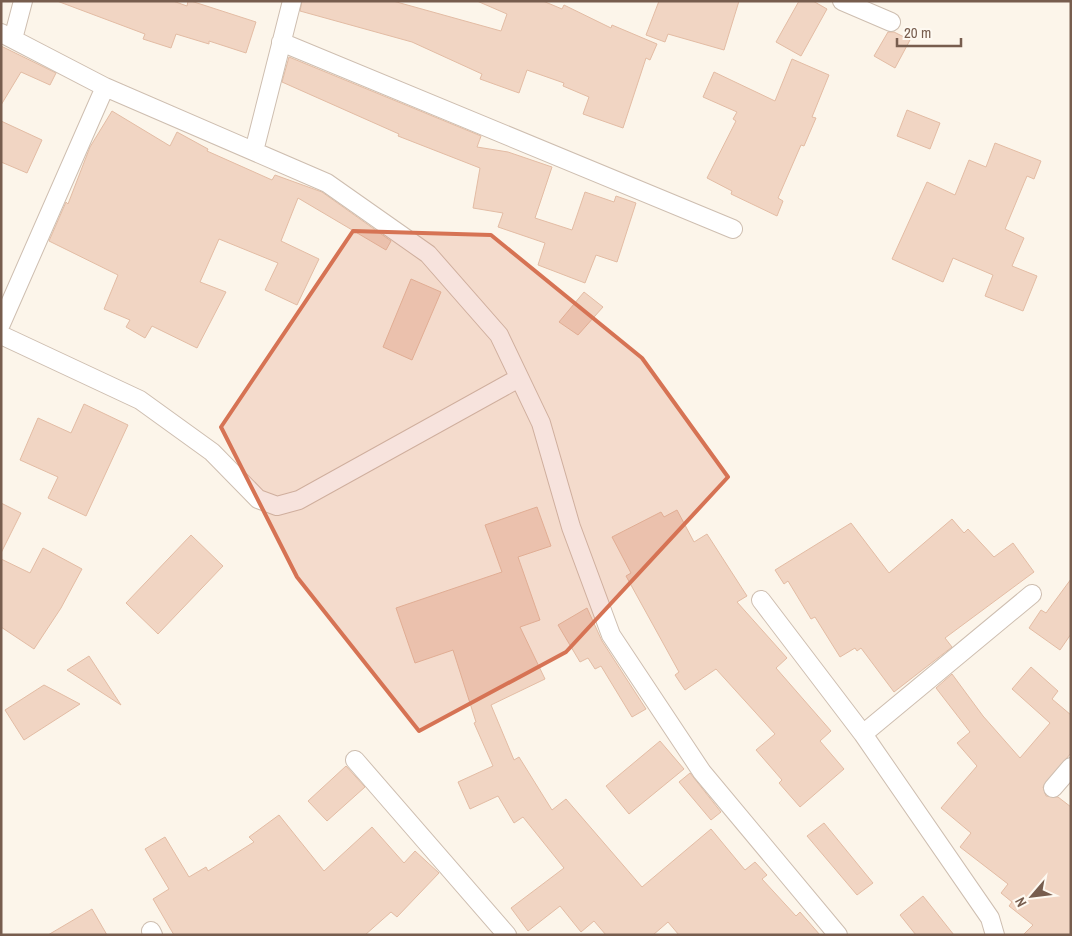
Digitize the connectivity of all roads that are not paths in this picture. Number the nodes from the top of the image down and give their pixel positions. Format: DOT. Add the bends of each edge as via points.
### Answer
graph roads {
  1 [pos="23,1"];
  2 [pos="292,1"];
  3 [pos="842,1"];
  4 [pos="891,22"];
  5 [pos="7,36"];
  6 [pos="281,42"];
  7 [pos="105,87"];
  8 [pos="254,151"];
  9 [pos="733,230"];
  10 [pos="1,324"];
  11 [pos="1,335"];
  12 [pos="520,378"];
  13 [pos="1032,594"];
  14 [pos="761,600"];
  15 [pos="863,734"];
  16 [pos="355,760"];
  17 [pos="1071,767"];
  18 [pos="1053,788"];
  19 [pos="507,935"];
  20 [pos="838,935"];
  21 [pos="995,935"];
  1 -- 5 [label="street"];
  2 -- 6 [label="street"];
  3 -- 4 [label="street"];
  5 -- 7 [label="street"];
  6 -- 8 [label="street"];
  6 -- 9 [label="street"];
  7 -- 8 [label="street"];
  7 -- 10 [label="street"];
  8 -- 12 [label="street" via="327,183 428,254 498,334"];
  11 -- 12 [label="street" via="140,400 212,452 258,499 277,506 299,500"];
  12 -- 20 [label="street" via="541,423 571,527 611,635 702,772"];
  13 -- 15 [label="street"];
  14 -- 15 [label="street"];
  15 -- 21 [label="street" via="990,918"];
  16 -- 19 [label="street"];
  17 -- 18 [label="street"];
}
